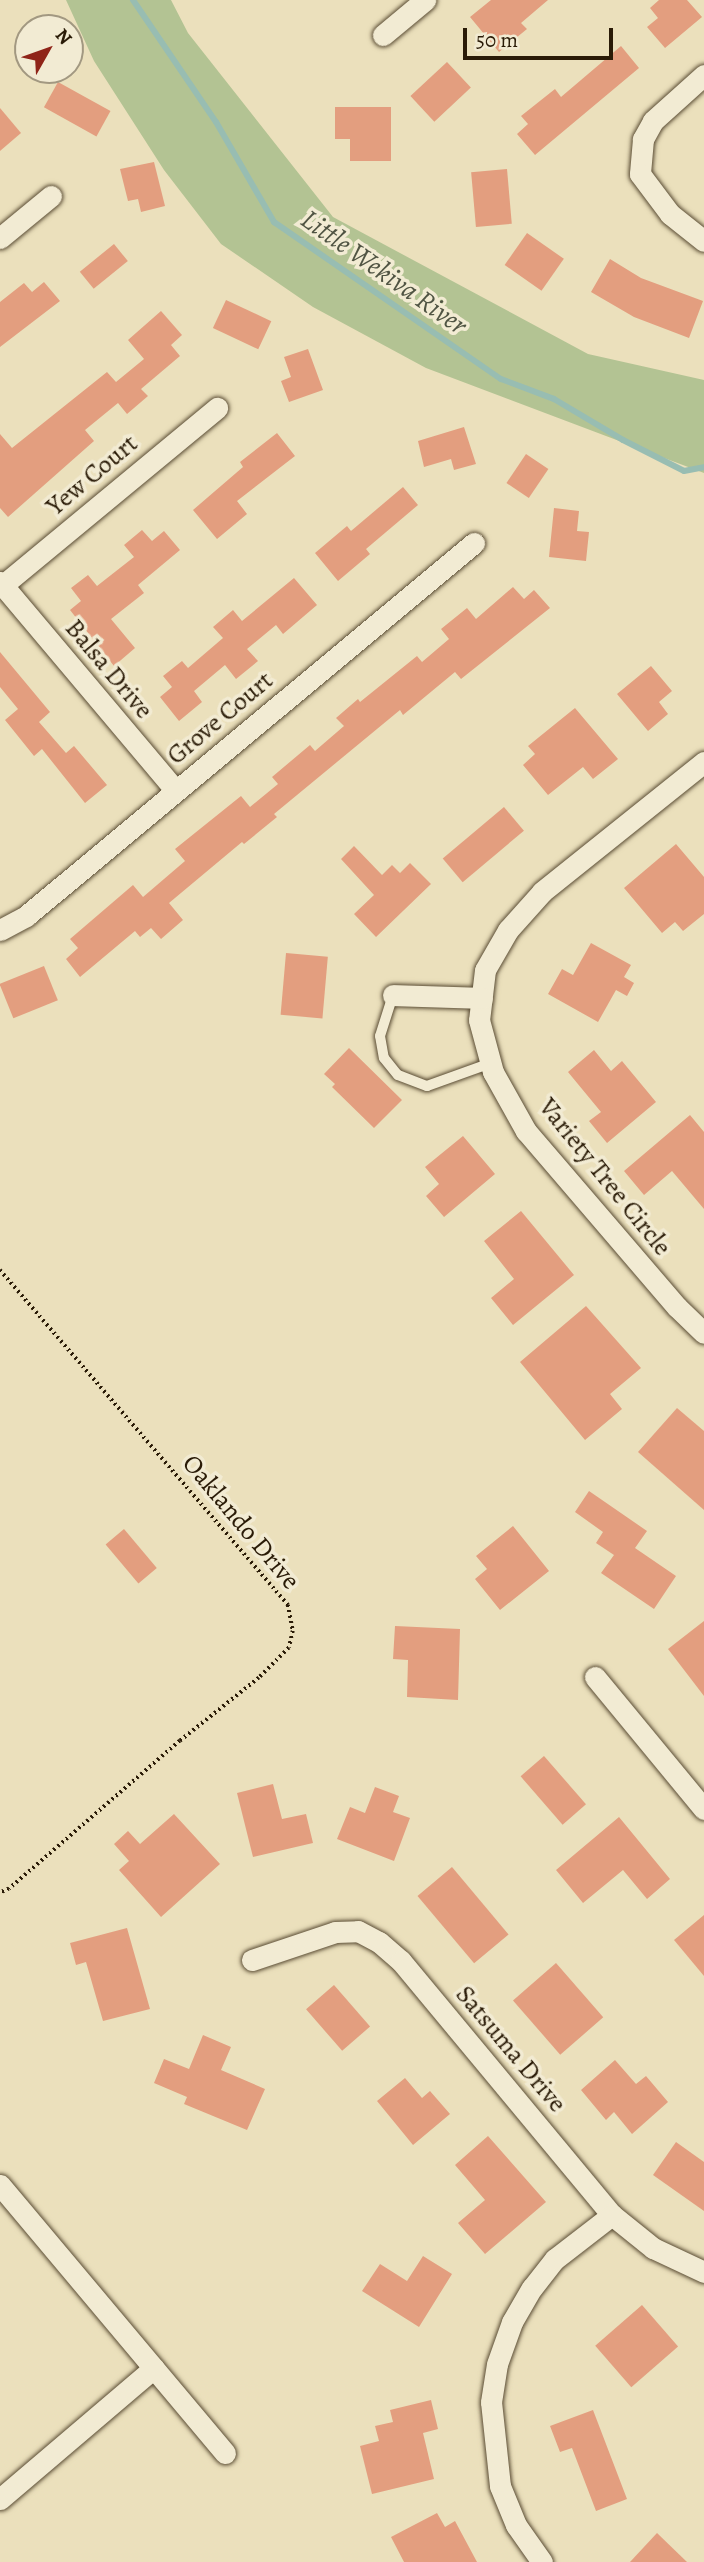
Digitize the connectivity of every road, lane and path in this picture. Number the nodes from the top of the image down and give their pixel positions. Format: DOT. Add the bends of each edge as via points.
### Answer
graph roads {
  1 [pos="425,0"];
  2 [pos="383,35"];
  3 [pos="704,75"];
  4 [pos="51,196"];
  5 [pos="0,238"];
  6 [pos="704,242"];
  7 [pos="217,408"];
  8 [pos="474,543"];
  9 [pos="1,584"];
  10 [pos="704,762"];
  11 [pos="176,791"];
  12 [pos="0,930"];
  13 [pos="393,995"];
  14 [pos="482,998"];
  15 [pos="491,1063"];
  16 [pos="0,1270"];
  17 [pos="704,1333"];
  18 [pos="595,1677"];
  19 [pos="704,1809"];
  20 [pos="0,1893"];
  21 [pos="253,1960"];
  22 [pos="0,2185"];
  23 [pos="612,2215"];
  24 [pos="704,2272"];
  25 [pos="154,2368"];
  26 [pos="225,2452"];
  27 [pos="0,2499"];
  28 [pos="542,2562"];
  1 -- 2 [label="street"];
  3 -- 6 [label="street" via="653,121 643,139 640,174 670,214"];
  4 -- 5 [label="street"];
  7 -- 9 [label="street, Yew Court"];
  8 -- 11 [label="street, Grove Court"];
  9 -- 11 [label="street, Balsa Drive"];
  10 -- 14 [label="street, Variety Tree Circle" via="542,892 508,930 485,970"];
  11 -- 12 [label="street, Grove Court" via="26,916"];
  13 -- 14 [label="street"];
  13 -- 15 [label="lane" via="380,1036 384,1058 398,1075 427,1086"];
  14 -- 15 [label="street, Variety Tree Circle" via="479,1020"];
  15 -- 17 [label="street, Variety Tree Circle" via="526,1131"];
  16 -- 20 [label="path, Oaklando Drive" via="288,1605 293,1631 289,1647 259,1678"];
  18 -- 19 [label="street"];
  21 -- 23 [label="street, Satsuma Drive" via="335,1932 358,1931 379,1942 401,1961"];
  22 -- 25 [label="street"];
  23 -- 24 [label="street, Satsuma Drive" via="653,2248"];
  23 -- 28 [label="street" via="555,2259 532,2288 512,2322 496,2364 491,2402 500,2486 516,2525"];
  25 -- 26 [label="street"];
  25 -- 27 [label="street"];
}
